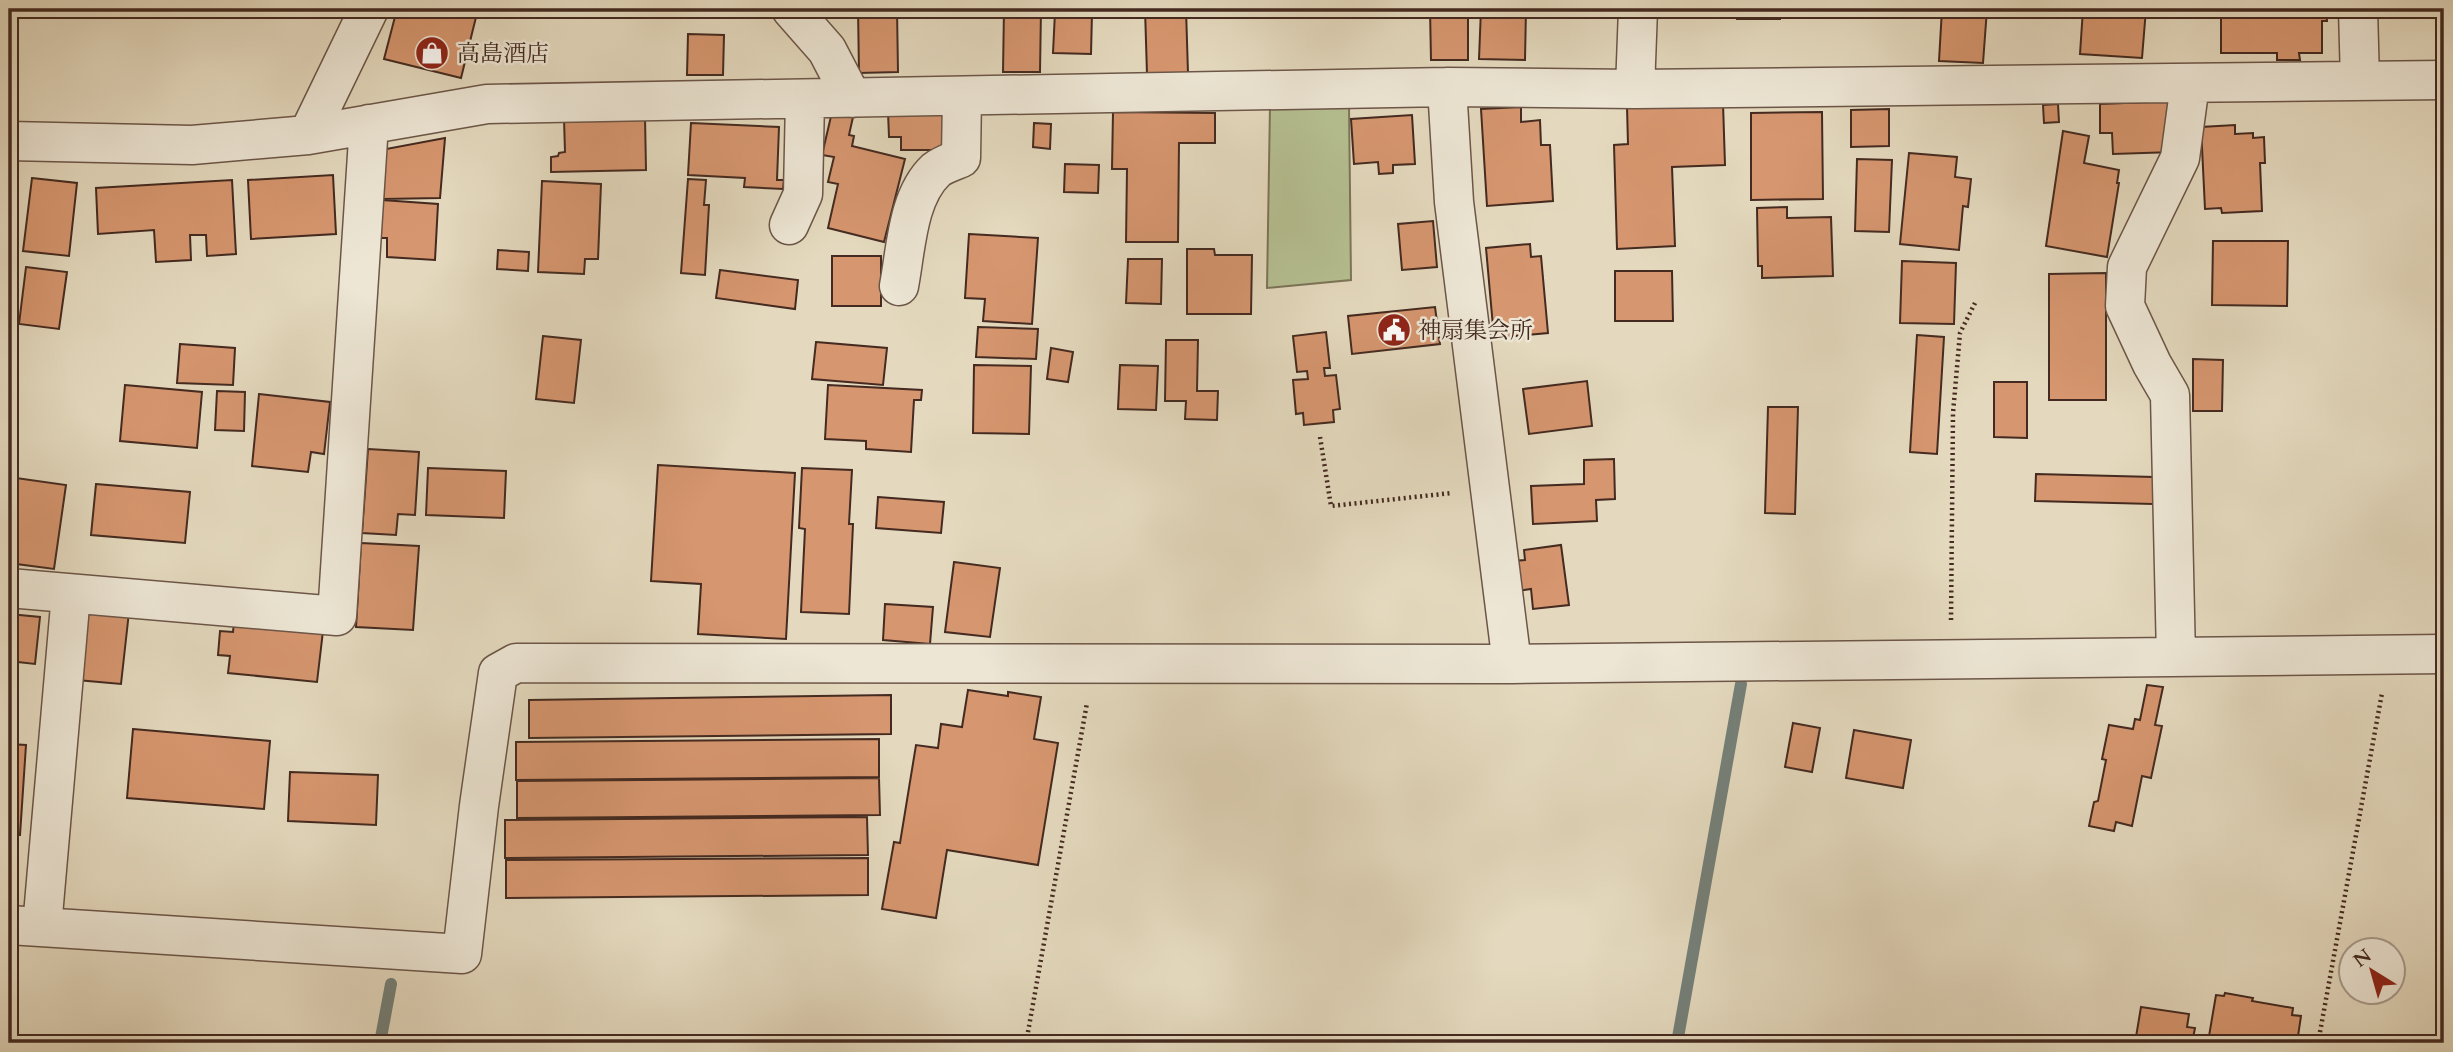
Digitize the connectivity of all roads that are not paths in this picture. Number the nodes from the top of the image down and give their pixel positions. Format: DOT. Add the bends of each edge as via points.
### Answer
graph roads {
  1 [pos="369,9"];
  2 [pos="791,9"];
  3 [pos="1638,9"];
  4 [pos="2358,9"];
  5 [pos="2444,80"];
  6 [pos="2360,81"];
  7 [pos="2190,84"];
  8 [pos="1447,88"];
  9 [pos="1635,89"];
  10 [pos="962,96"];
  11 [pos="852,98"];
  12 [pos="805,99"];
  13 [pos="369,124"];
  14 [pos="308,135"];
  15 [pos="9,141"];
  16 [pos="789,225"];
  17 [pos="899,286"];
  18 [pos="9,589"];
  19 [pos="71,594"];
  20 [pos="2444,654"];
  21 [pos="2176,657"];
  22 [pos="1512,664"];
  23 [pos="26,926"];
  1 -- 14 [label="street"];
  2 -- 11 [label="street" via="827,50"];
  3 -- 9 [label="street"];
  4 -- 6 [label="street"];
  5 -- 6 [label="street"];
  6 -- 7 [label="street"];
  7 -- 9 [label="street"];
  7 -- 21 [label="street" via="2180,158 2127,267 2126,306 2170,395"];
  8 -- 9 [label="street"];
  8 -- 10 [label="street"];
  8 -- 22 [label="street" via="1454,202"];
  10 -- 11 [label="street"];
  10 -- 17 [label="street" via="961,158 937,170 922,191"];
  11 -- 12 [label="street"];
  12 -- 13 [label="street" via="487,104"];
  12 -- 16 [label="street" via="803,194"];
  13 -- 14 [label="street"];
  13 -- 19 [label="street" via="338,616"];
  14 -- 15 [label="street" via="192,145"];
  18 -- 19 [label="street"];
  19 -- 23 [label="street"];
  20 -- 21 [label="street"];
  21 -- 22 [label="street"];
  22 -- 23 [label="street" via="516,663 498,673 462,954"];
}
